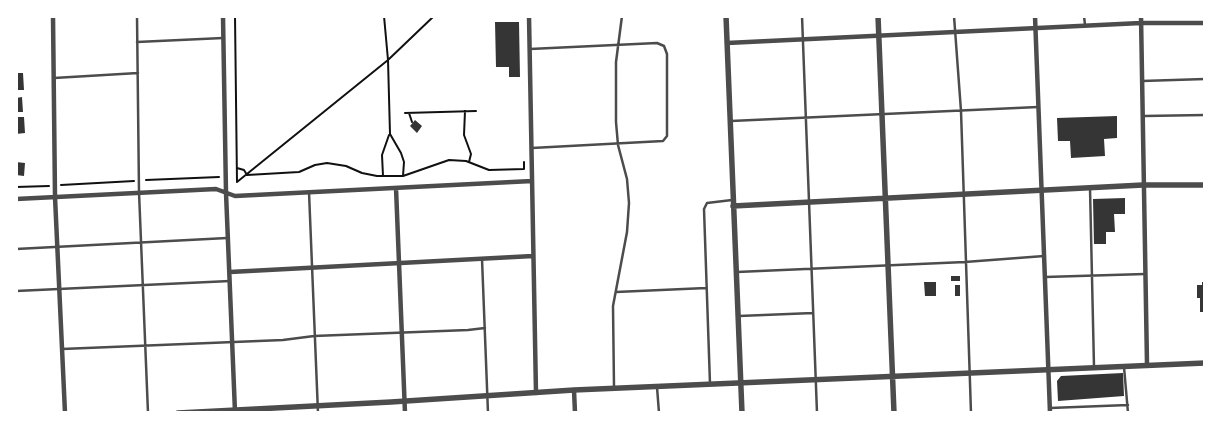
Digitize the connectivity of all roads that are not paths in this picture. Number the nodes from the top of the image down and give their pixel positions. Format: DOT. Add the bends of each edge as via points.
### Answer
graph roads {
  1 [pos="53,16"];
  2 [pos="137,16"];
  3 [pos="223,16"];
  4 [pos="529,16"];
  5 [pos="622,16"];
  6 [pos="726,16"];
  7 [pos="802,16"];
  8 [pos="878,16"];
  9 [pos="954,16"];
  10 [pos="1035,16"];
  11 [pos="1084,16"];
  12 [pos="1141,16"];
  13 [pos="1141,23"];
  14 [pos="1205,23"];
  15 [pos="1085,26"];
  16 [pos="1036,29"];
  17 [pos="955,32"];
  18 [pos="878,36"];
  19 [pos="223,38"];
  20 [pos="803,39"];
  21 [pos="137,42"];
  22 [pos="727,43"];
  23 [pos="620,44"];
  24 [pos="530,49"];
  25 [pos="138,73"];
  26 [pos="53,78"];
  27 [pos="1205,79"];
  28 [pos="1142,80"];
  29 [pos="1038,107"];
  30 [pos="960,111"];
  31 [pos="882,115"];
  32 [pos="1205,115"];
  33 [pos="1142,116"];
  34 [pos="804,118"];
  35 [pos="730,121"];
  36 [pos="618,145"];
  37 [pos="531,148"];
  38 [pos="532,181"];
  39 [pos="1143,185"];
  40 [pos="1205,185"];
  41 [pos="396,188"];
  42 [pos="1090,188"];
  43 [pos="1041,191"];
  44 [pos="139,192"];
  45 [pos="226,192"];
  46 [pos="309,192"];
  47 [pos="964,194"];
  48 [pos="55,197"];
  49 [pos="886,198"];
  50 [pos="16,199"];
  51 [pos="809,202"];
  52 [pos="733,203"];
  53 [pos="228,238"];
  54 [pos="141,243"];
  55 [pos="57,247"];
  56 [pos="16,249"];
  57 [pos="533,256"];
  58 [pos="1044,256"];
  59 [pos="482,258"];
  60 [pos="965,262"];
  61 [pos="399,263"];
  62 [pos="888,265"];
  63 [pos="311,268"];
  64 [pos="812,268"];
  65 [pos="230,272"];
  66 [pos="736,272"];
  67 [pos="1145,274"];
  68 [pos="1092,275"];
  69 [pos="1045,277"];
  70 [pos="230,282"];
  71 [pos="143,286"];
  72 [pos="59,288"];
  73 [pos="706,288"];
  74 [pos="16,291"];
  75 [pos="616,292"];
  76 [pos="813,313"];
  77 [pos="738,316"];
  78 [pos="485,328"];
  79 [pos="402,333"];
  80 [pos="314,336"];
  81 [pos="232,342"];
  82 [pos="145,345"];
  83 [pos="62,349"];
  84 [pos="1205,363"];
  85 [pos="1147,364"];
  86 [pos="1124,365"];
  87 [pos="1094,366"];
  88 [pos="1048,369"];
  89 [pos="970,372"];
  90 [pos="893,376"];
  91 [pos="815,380"];
  92 [pos="741,383"];
  93 [pos="710,384"];
  94 [pos="657,386"];
  95 [pos="614,388"];
  96 [pos="574,390"];
  97 [pos="536,394"];
  98 [pos="489,396"];
  99 [pos="405,402"];
  100 [pos="1128,405"];
  101 [pos="318,409"];
  102 [pos="235,411"];
  103 [pos="1050,411"];
  104 [pos="65,413"];
  105 [pos="148,413"];
  106 [pos="178,413"];
  107 [pos="405,413"];
  108 [pos="488,413"];
  109 [pos="575,413"];
  110 [pos="658,413"];
  111 [pos="742,413"];
  112 [pos="817,413"];
  113 [pos="894,413"];
  114 [pos="971,413"];
  115 [pos="1128,413"];
  1 -- 26 [label="street"];
  2 -- 21 [label="lane"];
  3 -- 19 [label="street"];
  4 -- 24 [label="street"];
  5 -- 23 [label="lane"];
  6 -- 22 [label="street"];
  7 -- 20 [label="lane"];
  8 -- 18 [label="street"];
  9 -- 17 [label="lane"];
  10 -- 16 [label="street"];
  11 -- 15 [label="lane"];
  12 -- 13 [label="street"];
  13 -- 14 [label="street"];
  13 -- 15 [label="street"];
  13 -- 28 [label="street"];
  15 -- 16 [label="street"];
  16 -- 17 [label="street"];
  16 -- 29 [label="street"];
  17 -- 18 [label="street"];
  17 -- 30 [label="lane"];
  18 -- 20 [label="street"];
  18 -- 31 [label="street"];
  19 -- 21 [label="lane"];
  19 -- 45 [label="street"];
  20 -- 22 [label="street"];
  20 -- 34 [label="lane"];
  21 -- 25 [label="lane"];
  22 -- 35 [label="street"];
  23 -- 24 [label="lane"];
  23 -- 36 [label="lane" via="616,62"];
  23 -- 36 [label="lane" via="657,43 664,46 667,136 662,141"];
  24 -- 37 [label="street"];
  25 -- 26 [label="lane"];
  25 -- 44 [label="lane"];
  26 -- 48 [label="street"];
  27 -- 28 [label="lane"];
  28 -- 33 [label="street"];
  29 -- 30 [label="lane"];
  29 -- 43 [label="street"];
  30 -- 31 [label="lane"];
  30 -- 47 [label="lane"];
  31 -- 34 [label="lane"];
  31 -- 49 [label="street"];
  32 -- 33 [label="lane"];
  33 -- 39 [label="street"];
  34 -- 35 [label="lane"];
  34 -- 51 [label="lane"];
  35 -- 52 [label="street"];
  36 -- 37 [label="lane"];
  36 -- 75 [label="lane" via="628,179 629,202 628,232"];
  37 -- 38 [label="street"];
  38 -- 41 [label="street"];
  38 -- 57 [label="street"];
  39 -- 40 [label="street"];
  39 -- 42 [label="street"];
  39 -- 67 [label="street"];
  41 -- 46 [label="street"];
  41 -- 61 [label="street"];
  42 -- 43 [label="street"];
  42 -- 68 [label="lane"];
  43 -- 47 [label="street"];
  43 -- 58 [label="street"];
  44 -- 45 [label="street" via="216,189"];
  44 -- 48 [label="street"];
  44 -- 54 [label="lane"];
  45 -- 46 [label="street" via="235,196"];
  45 -- 53 [label="street"];
  46 -- 63 [label="lane"];
  47 -- 49 [label="street"];
  47 -- 60 [label="lane"];
  48 -- 50 [label="street"];
  48 -- 55 [label="street"];
  49 -- 51 [label="street"];
  49 -- 62 [label="street"];
  51 -- 52 [label="street"];
  51 -- 64 [label="lane"];
  52 -- 66 [label="street"];
  52 -- 73 [label="lane" via="707,203 704,209"];
  53 -- 54 [label="lane"];
  53 -- 65 [label="street"];
  54 -- 55 [label="lane"];
  54 -- 71 [label="lane"];
  55 -- 56 [label="lane"];
  55 -- 72 [label="street"];
  57 -- 59 [label="street"];
  57 -- 97 [label="street"];
  58 -- 60 [label="lane"];
  58 -- 69 [label="street"];
  59 -- 61 [label="street"];
  59 -- 78 [label="lane"];
  60 -- 62 [label="lane"];
  60 -- 89 [label="lane"];
  61 -- 63 [label="street"];
  61 -- 79 [label="street"];
  62 -- 64 [label="lane"];
  62 -- 90 [label="street"];
  63 -- 65 [label="street"];
  63 -- 80 [label="lane"];
  64 -- 66 [label="lane"];
  64 -- 76 [label="lane"];
  65 -- 70 [label="street"];
  66 -- 77 [label="street"];
  67 -- 68 [label="lane"];
  67 -- 85 [label="street"];
  68 -- 69 [label="lane"];
  68 -- 87 [label="lane"];
  69 -- 88 [label="street"];
  70 -- 71 [label="lane"];
  70 -- 81 [label="street"];
  71 -- 72 [label="lane"];
  71 -- 82 [label="lane"];
  72 -- 74 [label="lane"];
  72 -- 83 [label="street"];
  73 -- 75 [label="lane"];
  73 -- 93 [label="lane"];
  75 -- 95 [label="lane" via="613,306"];
  76 -- 77 [label="lane"];
  76 -- 91 [label="lane"];
  77 -- 92 [label="street"];
  78 -- 79 [label="lane"];
  78 -- 98 [label="lane"];
  79 -- 80 [label="lane"];
  79 -- 99 [label="street"];
  80 -- 81 [label="lane"];
  80 -- 101 [label="lane"];
  81 -- 82 [label="lane"];
  81 -- 102 [label="street"];
  82 -- 83 [label="lane"];
  82 -- 105 [label="lane"];
  83 -- 104 [label="street"];
  84 -- 85 [label="street"];
  85 -- 86 [label="street"];
  86 -- 87 [label="street"];
  86 -- 100 [label="lane"];
  87 -- 88 [label="street"];
  88 -- 89 [label="street"];
  88 -- 103 [label="street"];
  89 -- 90 [label="street"];
  89 -- 114 [label="lane"];
  90 -- 91 [label="street"];
  90 -- 113 [label="street"];
  91 -- 92 [label="street"];
  91 -- 112 [label="lane"];
  92 -- 93 [label="street"];
  92 -- 111 [label="street"];
  93 -- 94 [label="street"];
  94 -- 95 [label="street"];
  94 -- 110 [label="lane"];
  95 -- 96 [label="street"];
  96 -- 97 [label="street"];
  96 -- 109 [label="street"];
  97 -- 98 [label="street"];
  98 -- 99 [label="street"];
  98 -- 108 [label="lane"];
  99 -- 101 [label="street"];
  99 -- 107 [label="street"];
  100 -- 103 [label="lane"];
  100 -- 115 [label="lane"];
  101 -- 102 [label="street"];
  102 -- 106 [label="street"];
}
